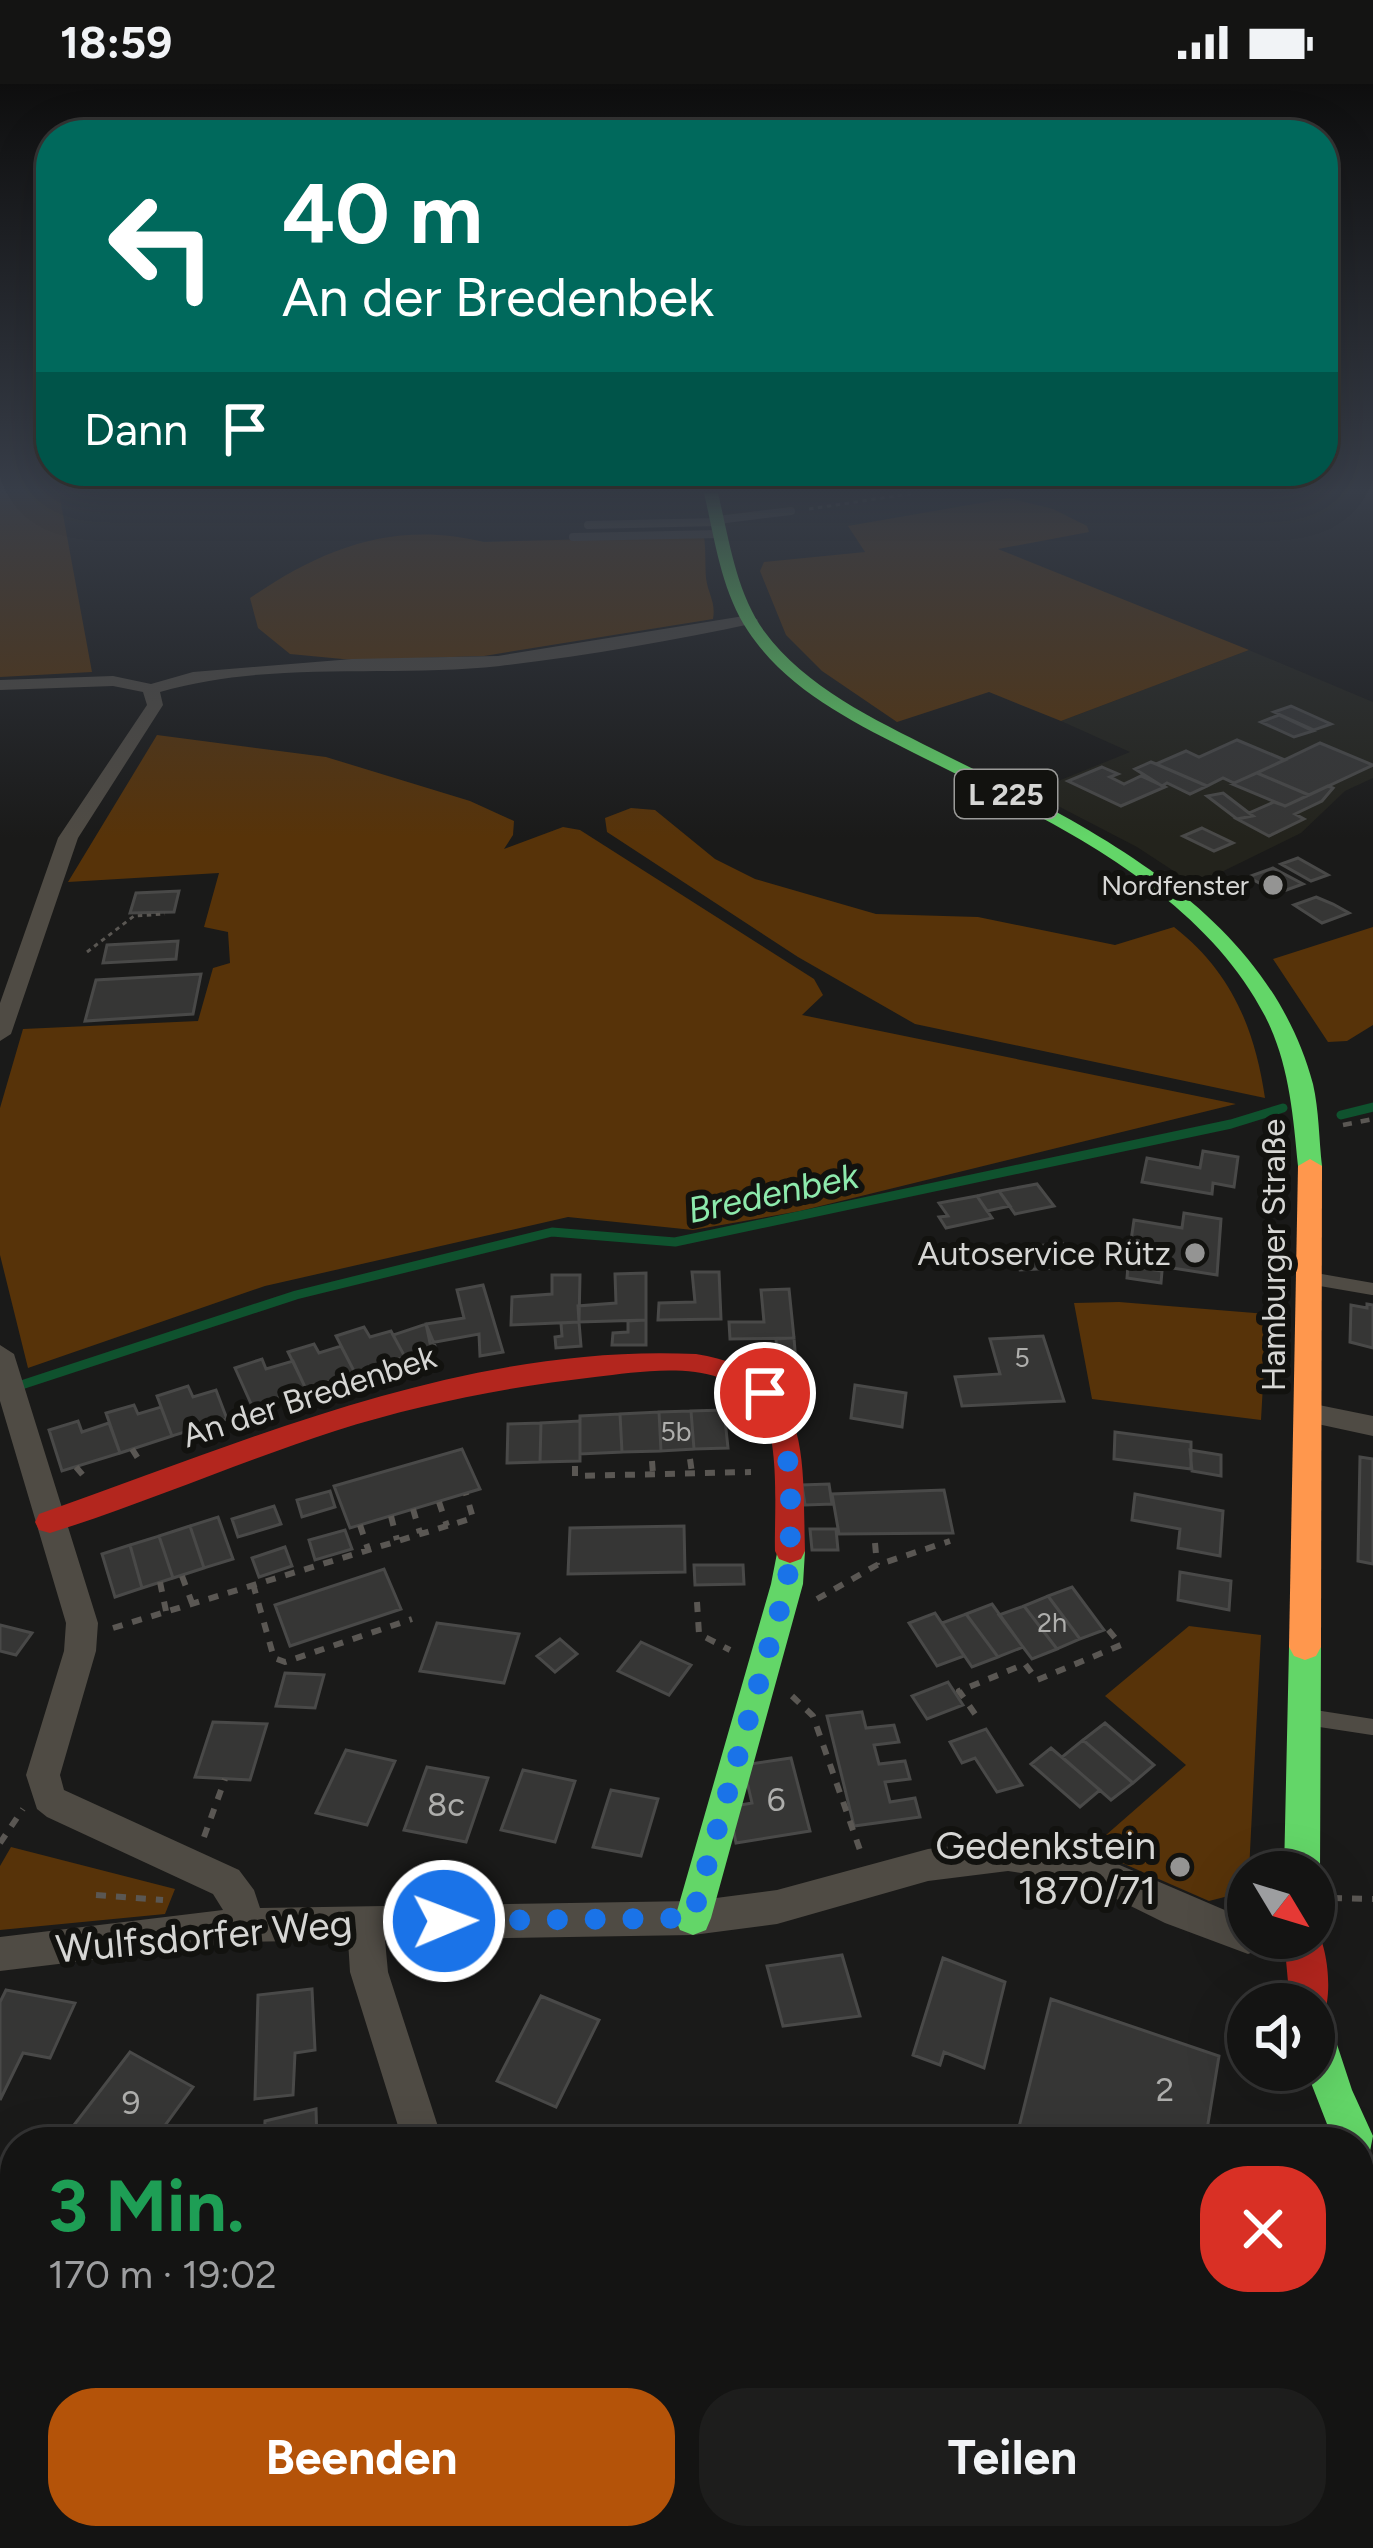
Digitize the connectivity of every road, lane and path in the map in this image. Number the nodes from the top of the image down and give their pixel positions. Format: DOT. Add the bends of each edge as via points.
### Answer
graph roads {
  1 [pos="746,608"];
  2 [pos="750,620"];
  3 [pos="0,685"];
  4 [pos="151,689"];
  5 [pos="165,914"];
  6 [pos="87,952"];
  7 [pos="0,1034"];
  8 [pos="1310,1278"];
  9 [pos="1373,1289"];
  10 [pos="6,1377"];
  11 [pos="1309,1413"];
  12 [pos="1373,1426"];
  13 [pos="690,1459"];
  14 [pos="652,1460"];
  15 [pos="614,1464"];
  16 [pos="574,1466"];
  17 [pos="787,1471"];
  18 [pos="692,1473"];
  19 [pos="615,1474"];
  20 [pos="653,1474"];
  21 [pos="466,1494"];
  22 [pos="439,1502"];
  23 [pos="413,1509"];
  24 [pos="391,1516"];
  25 [pos="50,1522"];
  26 [pos="360,1525"];
  27 [pos="447,1526"];
  28 [pos="420,1533"];
  29 [pos="398,1540"];
  30 [pos="912,1541"];
  31 [pos="950,1541"];
  32 [pos="875,1543"];
  33 [pos="368,1549"];
  34 [pos="915,1552"];
  35 [pos="877,1565"];
  36 [pos="182,1576"];
  37 [pos="160,1582"];
  38 [pos="253,1584"];
  39 [pos="697,1602"];
  40 [pos="192,1603"];
  41 [pos="166,1611"];
  42 [pos="412,1619"];
  43 [pos="780,1619"];
  44 [pos="1106,1628"];
  45 [pos="81,1638"];
  46 [pos="764,1668"];
  47 [pos="975,1714"];
  48 [pos="1303,1716"];
  49 [pos="1373,1726"];
  50 [pos="225,1779"];
  51 [pos="44,1787"];
  52 [pos="0,1843"];
  53 [pos="1302,1851"];
  54 [pos="194,1865"];
  55 [pos="871,1881"];
  56 [pos="1335,1898"];
  57 [pos="1373,1899"];
  58 [pos="692,1918"];
  59 [pos="364,1923"];
  60 [pos="242,1925"];
  61 [pos="1227,1930"];
  62 [pos="0,1954"];
  63 [pos="1332,2091"];
  64 [pos="572,2122"];
  65 [pos="418,2127"];
  66 [pos="570,2127"];
  67 [pos="1348,2127"];
  1 -- 2 [label="main road, Hamburger Straße / L 225"];
  2 -- 4 [label="street" via="498,661 352,664 194,677"];
  2 -- 8 [label="main road, Hamburger Straße / L 225" via="781,660 834,701 1080,834 1184,902 1225,942 1264,993 1299,1062 1310,1112"];
  3 -- 4 [label="street" via="113,681"];
  4 -- 7 [label="street" via="155,705 68,838"];
  5 -- 6 [label="path" via="134,916"];
  8 -- 9 [label="lane"];
  8 -- 11 [label="main road, Hamburger Straße / L 225"];
  10 -- 25 [label="street"];
  11 -- 12 [label="street"];
  11 -- 48 [label="main road, Hamburger Straße / L 225"];
  13 -- 18 [label="path"];
  14 -- 20 [label="path"];
  15 -- 19 [label="path"];
  16 -- 19 [label="path" via="575,1476"];
  17 -- 18 [label="path"];
  17 -- 25 [label="main road, An der Bredenbek" via="775,1405 733,1372 693,1362 553,1368 358,1410"];
  17 -- 43 [label="main road, An der Bredenbek" via="790,1554"];
  18 -- 20 [label="path"];
  19 -- 20 [label="path"];
  21 -- 27 [label="path" via="473,1518"];
  22 -- 27 [label="path"];
  23 -- 28 [label="path"];
  24 -- 29 [label="path"];
  25 -- 45 [label="street"];
  26 -- 33 [label="path"];
  27 -- 28 [label="path"];
  28 -- 29 [label="path"];
  29 -- 33 [label="path"];
  30 -- 34 [label="path"];
  31 -- 34 [label="path"];
  32 -- 35 [label="path"];
  33 -- 38 [label="path"];
  34 -- 35 [label="path"];
  35 -- 43 [label="path"];
  36 -- 40 [label="path"];
  37 -- 41 [label="path"];
  38 -- 40 [label="path"];
  38 -- 42 [label="path" via="274,1658 285,1662"];
  39 -- 46 [label="path" via="700,1634"];
  40 -- 41 [label="path"];
  41 -- 45 [label="path"];
  43 -- 46 [label="main road, An der Bredenbek"];
  44 -- 47 [label="path" via="1121,1646 1037,1679 1025,1664 959,1691"];
  45 -- 51 [label="street"];
  46 -- 55 [label="path" via="813,1716"];
  46 -- 58 [label="main road, An der Bredenbek"];
  48 -- 49 [label="lane"];
  48 -- 53 [label="main road, Hamburger Straße / L 225"];
  50 -- 54 [label="path"];
  51 -- 52 [label="path"];
  51 -- 54 [label="street" via="59,1806"];
  54 -- 60 [label="street" via="236,1889"];
  55 -- 58 [label="street, Wulfsdorfer Weg" via="777,1907"];
  55 -- 61 [label="street, Wulfsdorfer Weg" via="982,1857 1040,1856 1107,1874"];
  56 -- 57 [label="path"];
  58 -- 59 [label="street, Wulfsdorfer Weg"];
  59 -- 60 [label="street, Wulfsdorfer Weg"];
  59 -- 65 [label="street" via="369,1972"];
  60 -- 62 [label="street, Wulfsdorfer Weg"];
  63 -- 67 [label="main road"];
  64 -- 66 [label="path"];
}
